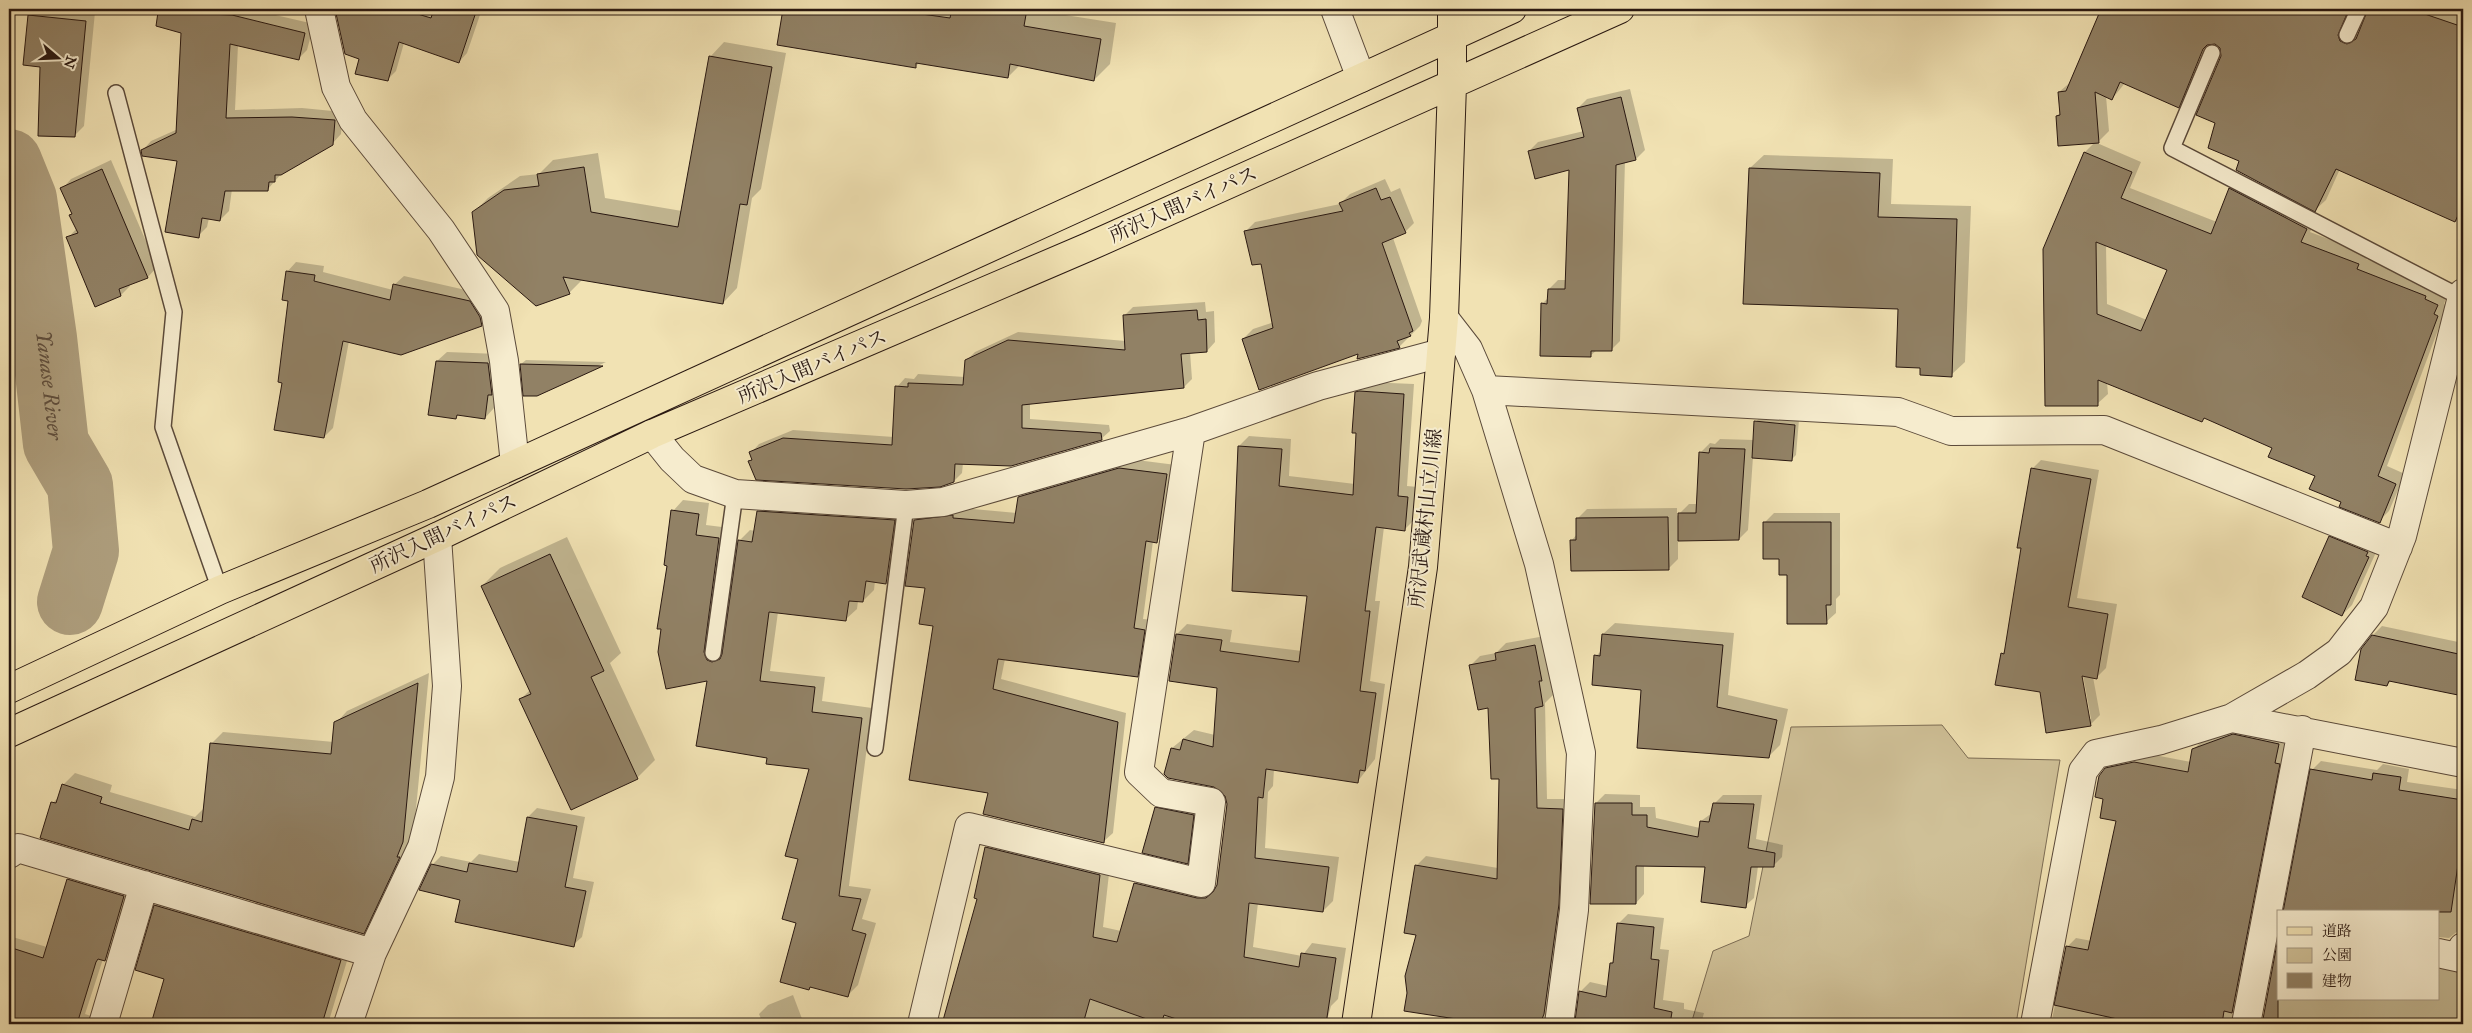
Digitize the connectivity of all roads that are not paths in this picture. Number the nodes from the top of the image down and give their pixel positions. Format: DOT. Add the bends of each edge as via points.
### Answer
graph roads {
  1 [pos="319,9"];
  2 [pos="1335,9"];
  3 [pos="1452,9"];
  4 [pos="1512,9"];
  5 [pos="1620,9"];
  6 [pos="2359,9"];
  7 [pos="2347,35"];
  8 [pos="1452,38"];
  9 [pos="2212,53"];
  10 [pos="1361,78"];
  11 [pos="1452,85"];
  12 [pos="116,93"];
  13 [pos="2463,295"];
  14 [pos="1444,318"];
  15 [pos="1441,353"];
  16 [pos="1486,390"];
  17 [pos="1191,432"];
  18 [pos="652,434"];
  19 [pos="515,464"];
  20 [pos="735,494"];
  21 [pos="906,505"];
  22 [pos="437,537"];
  23 [pos="2398,547"];
  24 [pos="220,590"];
  25 [pos="713,653"];
  26 [pos="9,689"];
  27 [pos="2232,718"];
  28 [pos="2302,730"];
  29 [pos="9,733"];
  30 [pos="875,748"];
  31 [pos="2463,763"];
  32 [pos="9,854"];
  33 [pos="144,885"];
  34 [pos="2272,922"];
  35 [pos="2463,947"];
  36 [pos="372,953"];
  37 [pos="2440,953"];
  38 [pos="103,1024"];
  39 [pos="348,1024"];
  40 [pos="922,1024"];
  41 [pos="1356,1024"];
  42 [pos="1559,1024"];
  43 [pos="2036,1024"];
  44 [pos="2246,1024"];
  1 -- 19 [label="street" via="336,87 352,120 441,230 495,311"];
  2 -- 10 [label="street"];
  3 -- 8 [label="main road, 所沢武蔵村山立川線"];
  4 -- 8 [label="main road, 所沢入間バイパス"];
  5 -- 11 [label="main road, 所沢入間バイパス"];
  6 -- 7 [label="lane"];
  8 -- 10 [label="main road, 所沢入間バイパス"];
  8 -- 11 [label="main road, 所沢武蔵村山立川線"];
  9 -- 13 [label="lane" via="2172,148"];
  10 -- 19 [label="main road, 所沢入間バイパス"];
  11 -- 14 [label="main road, 所沢武蔵村山立川線"];
  11 -- 18 [label="main road, 所沢入間バイパス" via="1088,247"];
  12 -- 24 [label="lane" via="174,312 163,427"];
  13 -- 23 [label="street"];
  14 -- 15 [label="main road, 所沢武蔵村山立川線"];
  14 -- 16 [label="street" via="1468,349"];
  15 -- 17 [label="street" via="1318,386"];
  15 -- 41 [label="main road, 所沢武蔵村山立川線" via="1422,567"];
  16 -- 23 [label="street" via="1898,412 1951,431 2104,430"];
  16 -- 42 [label="street" via="1539,564 1581,753 1574,910"];
  17 -- 21 [label="street" via="943,502"];
  17 -- 40 [label="street" via="1139,772 1161,793 1211,802 1200,883 970,827"];
  18 -- 20 [label="street" via="693,479"];
  18 -- 22 [label="main road, 所沢入間バイパス"];
  19 -- 24 [label="main road, 所沢入間バイパス" via="428,504"];
  20 -- 21 [label="street"];
  20 -- 25 [label="lane"];
  21 -- 30 [label="lane"];
  22 -- 29 [label="main road, 所沢入間バイパス"];
  22 -- 36 [label="street" via="447,686 440,777 422,847"];
  23 -- 27 [label="street" via="2374,607 2340,652"];
  24 -- 26 [label="main road, 所沢入間バイパス"];
  27 -- 28 [label="street"];
  27 -- 43 [label="street" via="2160,740 2096,754 2083,771"];
  28 -- 31 [label="street"];
  28 -- 34 [label="street"];
  32 -- 33 [label="street" via="18,848"];
  33 -- 36 [label="street"];
  33 -- 38 [label="street"];
  34 -- 44 [label="street"];
  35 -- 37 [label="street" via="2461,958"];
  36 -- 39 [label="street"];
}
